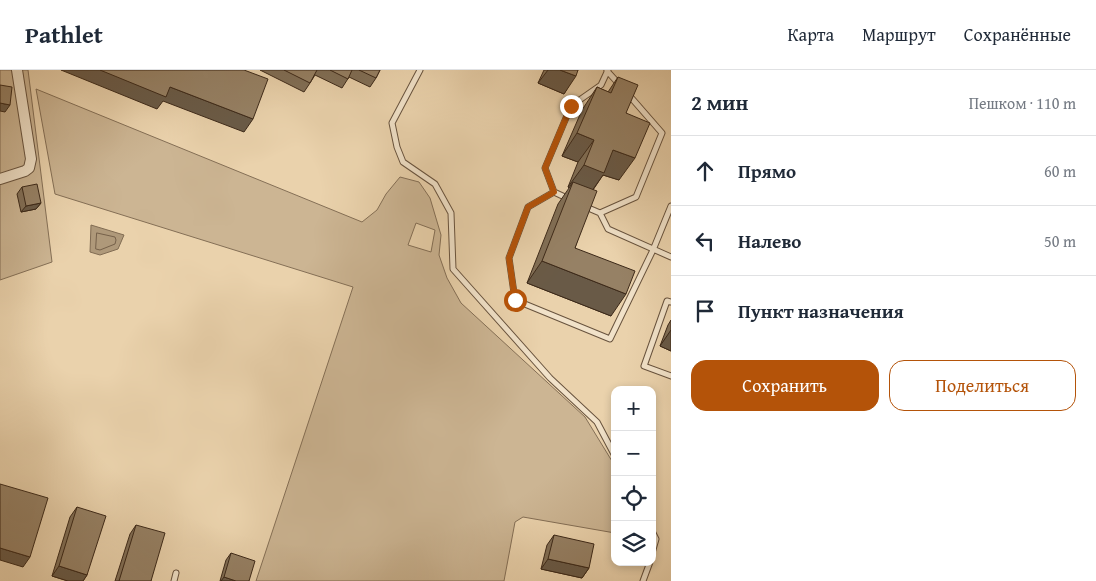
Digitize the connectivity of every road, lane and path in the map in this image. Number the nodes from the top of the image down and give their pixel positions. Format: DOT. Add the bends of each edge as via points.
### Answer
graph roads {
  1 [pos="17,70"];
  2 [pos="420,70"];
  3 [pos="607,71"];
  4 [pos="0,180"];
  5 [pos="554,192"];
  6 [pos="671,206"];
  7 [pos="600,213"];
  8 [pos="653,250"];
  9 [pos="671,257"];
  10 [pos="671,302"];
  11 [pos="671,376"];
  12 [pos="611,448"];
  13 [pos="649,566"];
  14 [pos="176,573"];
  15 [pos="174,581"];
  16 [pos="643,581"];
  1 -- 4 [label="street" via="31,159 29,168"];
  2 -- 12 [label="lane" via="392,123 403,162 435,184 451,213 453,269 550,378 597,422"];
  3 -- 5 [label="lane" via="601,85 571,106 545,168"];
  3 -- 7 [label="lane" via="662,133 636,197"];
  5 -- 7 [label="lane"];
  5 -- 8 [label="lane" via="528,207 509,258 515,300 610,339"];
  6 -- 8 [label="lane"];
  7 -- 8 [label="lane" via="608,229"];
  8 -- 9 [label="lane"];
  10 -- 11 [label="lane" via="667,301 644,366"];
  13 -- 16 [label="lane"];
  14 -- 15 [label="lane"];
}
